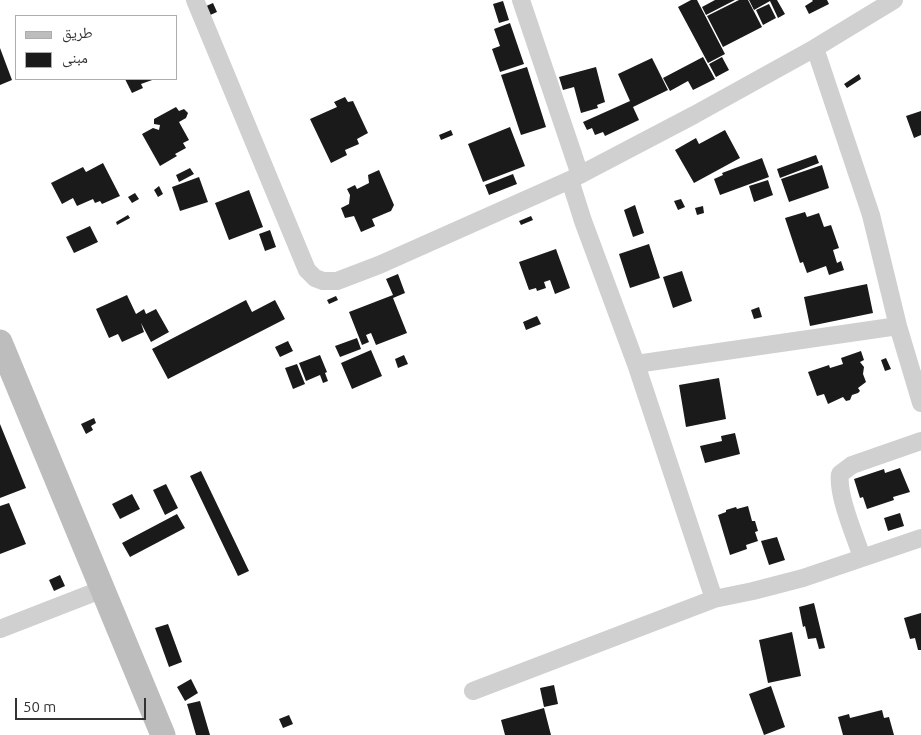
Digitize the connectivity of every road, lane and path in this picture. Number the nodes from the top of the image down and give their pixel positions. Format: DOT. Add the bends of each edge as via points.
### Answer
graph roads {
  1 [pos="194,0"];
  2 [pos="521,0"];
  3 [pos="894,0"];
  4 [pos="814,48"];
  5 [pos="575,177"];
  6 [pos="898,326"];
  7 [pos="0,342"];
  8 [pos="636,364"];
  9 [pos="921,403"];
  10 [pos="921,441"];
  11 [pos="921,538"];
  12 [pos="862,557"];
  13 [pos="103,589"];
  14 [pos="714,599"];
  15 [pos="0,629"];
  16 [pos="473,691"];
  17 [pos="163,735"];
  1 -- 5 [label="street" via="307,270 315,278 331,282 354,275"];
  2 -- 5 [label="street"];
  3 -- 4 [label="street"];
  4 -- 5 [label="street"];
  4 -- 6 [label="street" via="871,215"];
  5 -- 8 [label="street"];
  6 -- 8 [label="street"];
  6 -- 9 [label="street"];
  7 -- 13 [label="main road"];
  8 -- 14 [label="street"];
  10 -- 12 [label="street" via="852,465 840,474 842,497"];
  11 -- 12 [label="street"];
  12 -- 14 [label="street" via="803,578"];
  13 -- 15 [label="street"];
  13 -- 17 [label="main road"];
  14 -- 16 [label="street"];
}
